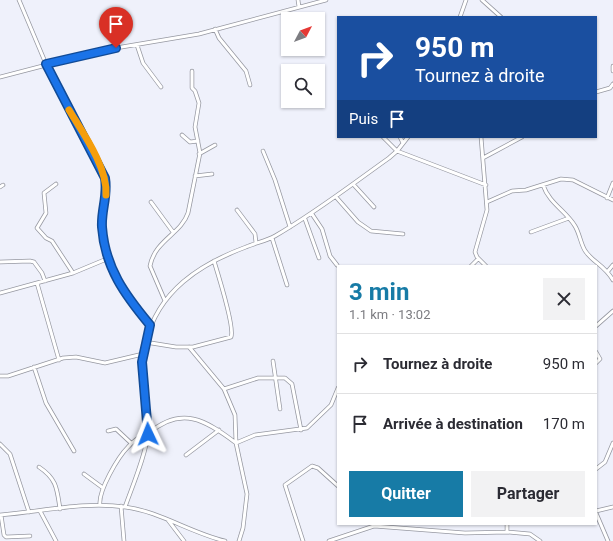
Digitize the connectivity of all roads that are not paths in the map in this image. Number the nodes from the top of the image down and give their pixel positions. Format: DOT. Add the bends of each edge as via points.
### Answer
graph roads {
  1 [pos="19,0"];
  2 [pos="298,0"];
  3 [pos="326,0"];
  4 [pos="466,0"];
  5 [pos="482,0"];
  6 [pos="299,7"];
  7 [pos="460,16"];
  8 [pos="500,16"];
  9 [pos="215,29"];
  10 [pos="137,45"];
  11 [pos="46,64"];
  12 [pos="613,66"];
  13 [pos="192,71"];
  14 [pos="613,71"];
  15 [pos="0,77"];
  16 [pos="613,84"];
  17 [pos="250,85"];
  18 [pos="161,87"];
  19 [pos="597,92"];
  20 [pos="182,135"];
  21 [pos="384,138"];
  22 [pos="400,138"];
  23 [pos="407,138"];
  24 [pos="481,138"];
  25 [pos="520,138"];
  26 [pos="198,140"];
  27 [pos="403,143"];
  28 [pos="215,145"];
  29 [pos="263,151"];
  30 [pos="397,151"];
  31 [pos="200,154"];
  32 [pos="483,158"];
  33 [pos="212,174"];
  34 [pos="195,176"];
  35 [pos="613,183"];
  36 [pos="56,184"];
  37 [pos="353,184"];
  38 [pos="486,185"];
  39 [pos="543,186"];
  40 [pos="336,197"];
  41 [pos="607,198"];
  42 [pos="613,200"];
  43 [pos="151,202"];
  44 [pos="487,202"];
  45 [pos="374,207"];
  46 [pos="237,210"];
  47 [pos="312,214"];
  48 [pos="569,218"];
  49 [pos="305,219"];
  50 [pos="290,227"];
  51 [pos="173,232"];
  52 [pos="531,232"];
  53 [pos="324,234"];
  54 [pos="403,234"];
  55 [pos="320,237"];
  56 [pos="272,238"];
  57 [pos="256,243"];
  58 [pos="109,258"];
  59 [pos="319,258"];
  60 [pos="478,259"];
  61 [pos="214,261"];
  62 [pos="0,262"];
  63 [pos="337,265"];
  64 [pos="472,265"];
  65 [pos="485,265"];
  66 [pos="613,265"];
  67 [pos="608,271"];
  68 [pos="72,273"];
  69 [pos="613,280"];
  70 [pos="45,281"];
  71 [pos="37,283"];
  72 [pos="287,286"];
  73 [pos="0,293"];
  74 [pos="165,301"];
  75 [pos="613,311"];
  76 [pos="150,325"];
  77 [pos="597,325"];
  78 [pos="146,342"];
  79 [pos="189,347"];
  80 [pos="143,354"];
  81 [pos="597,354"];
  82 [pos="58,360"];
  83 [pos="272,361"];
  84 [pos="597,362"];
  85 [pos="34,367"];
  86 [pos="0,376"];
  87 [pos="275,377"];
  88 [pos="224,389"];
  89 [pos="337,390"];
  90 [pos="280,409"];
  91 [pos="219,430"];
  92 [pos="301,430"];
  93 [pos="108,431"];
  94 [pos="148,433"];
  95 [pos="236,443"];
  96 [pos="613,443"];
  97 [pos="0,444"];
  98 [pos="131,444"];
  99 [pos="74,450"];
  100 [pos="186,455"];
  101 [pos="39,467"];
  102 [pos="597,468"];
  103 [pos="84,474"];
  104 [pos="337,485"];
  105 [pos="104,488"];
  106 [pos="100,505"];
  107 [pos="121,506"];
  108 [pos="125,507"];
  109 [pos="613,507"];
  110 [pos="60,509"];
  111 [pos="40,511"];
  112 [pos="29,512"];
  113 [pos="597,512"];
  114 [pos="597,514"];
  115 [pos="1,515"];
  116 [pos="168,520"];
  117 [pos="374,525"];
  118 [pos="426,525"];
  119 [pos="507,525"];
  120 [pos="427,528"];
  121 [pos="507,532"];
  122 [pos="30,536"];
  123 [pos="56,541"];
  124 [pos="124,541"];
  125 [pos="184,541"];
  126 [pos="225,541"];
  127 [pos="239,541"];
  128 [pos="303,541"];
  129 [pos="329,541"];
  130 [pos="540,541"];
  131 [pos="608,541"];
  1 -- 11 [label="street"];
  2 -- 6 [label="street"];
  3 -- 6 [label="street"];
  4 -- 7 [label="street"];
  5 -- 8 [label="street"];
  6 -- 9 [label="street"];
  9 -- 10 [label="street"];
  9 -- 17 [label="street" via="219,38 246,72"];
  10 -- 11 [label="street"];
  10 -- 18 [label="street" via="143,63"];
  11 -- 15 [label="street"];
  11 -- 58 [label="street" via="105,178 102,228"];
  12 -- 14 [label="street"];
  13 -- 26 [label="street" via="192,88 196,91 199,103 195,127"];
  16 -- 19 [label="street" via="610,88"];
  20 -- 26 [label="street" via="190,142"];
  21 -- 30 [label="street"];
  22 -- 27 [label="street"];
  23 -- 27 [label="street"];
  24 -- 32 [label="street"];
  25 -- 32 [label="street"];
  26 -- 31 [label="street"];
  27 -- 30 [label="street"];
  28 -- 31 [label="street"];
  29 -- 50 [label="street"];
  30 -- 37 [label="street"];
  30 -- 38 [label="street"];
  31 -- 34 [label="street"];
  32 -- 38 [label="street"];
  33 -- 34 [label="street"];
  34 -- 51 [label="street" via="186,219"];
  35 -- 41 [label="street"];
  36 -- 68 [label="street" via="44,193 46,213 37,228 52,241"];
  37 -- 40 [label="street"];
  37 -- 45 [label="street"];
  38 -- 44 [label="street"];
  39 -- 41 [label="street" via="561,179 573,180"];
  39 -- 44 [label="street" via="512,192"];
  39 -- 48 [label="street" via="550,200"];
  40 -- 47 [label="street"];
  40 -- 54 [label="street" via="358,222 371,231"];
  41 -- 42 [label="street"];
  43 -- 51 [label="street"];
  44 -- 60 [label="street" via="488,210 476,248 475,255"];
  46 -- 57 [label="street" via="255,234"];
  47 -- 49 [label="street"];
  47 -- 53 [label="street"];
  48 -- 52 [label="street"];
  48 -- 67 [label="street" via="580,234 584,250"];
  49 -- 50 [label="street"];
  49 -- 59 [label="street"];
  50 -- 56 [label="street"];
  51 -- 74 [label="street" via="154,253 150,266"];
  53 -- 55 [label="street"];
  53 -- 63 [label="street" via="330,256"];
  56 -- 57 [label="street"];
  56 -- 72 [label="street"];
  57 -- 61 [label="street"];
  58 -- 68 [label="street"];
  58 -- 76 [label="street" via="119,285"];
  60 -- 64 [label="street"];
  60 -- 65 [label="street"];
  61 -- 74 [label="street" via="185,279"];
  61 -- 79 [label="street" via="232,336"];
  62 -- 70 [label="street" via="34,262"];
  66 -- 67 [label="street"];
  67 -- 69 [label="street"];
  68 -- 70 [label="street"];
  70 -- 71 [label="street"];
  71 -- 73 [label="street"];
  71 -- 82 [label="street"];
  74 -- 76 [label="street"];
  75 -- 77 [label="street"];
  76 -- 78 [label="street"];
  78 -- 79 [label="street"];
  78 -- 80 [label="street"];
  79 -- 88 [label="street"];
  80 -- 82 [label="street" via="110,362 76,357"];
  80 -- 94 [label="street"];
  81 -- 84 [label="street" via="600,360"];
  82 -- 85 [label="street"];
  83 -- 87 [label="street"];
  85 -- 86 [label="street" via="8,376"];
  85 -- 99 [label="street" via="46,403"];
  87 -- 88 [label="street" via="258,378"];
  87 -- 90 [label="street"];
  87 -- 92 [label="street" via="285,378 292,384"];
  88 -- 95 [label="street" via="235,415"];
  89 -- 92 [label="street" via="331,405 311,426"];
  91 -- 94 [label="street" via="199,419 186,418 163,422"];
  91 -- 95 [label="street"];
  91 -- 100 [label="street"];
  92 -- 95 [label="street" via="255,435"];
  93 -- 98 [label="street" via="116,429"];
  94 -- 98 [label="street"];
  94 -- 108 [label="street"];
  95 -- 127 [label="street" via="246,494 243,528"];
  96 -- 102 [label="street" via="605,462"];
  97 -- 112 [label="street" via="10,454"];
  98 -- 105 [label="street" via="117,462"];
  101 -- 110 [label="street" via="50,474 54,481"];
  103 -- 105 [label="street"];
  104 -- 128 [label="street" via="318,468 312,466 285,484"];
  105 -- 106 [label="street"];
  106 -- 107 [label="street"];
  106 -- 110 [label="street"];
  107 -- 108 [label="street"];
  107 -- 124 [label="street"];
  108 -- 116 [label="street"];
  109 -- 113 [label="street"];
  110 -- 111 [label="street"];
  111 -- 112 [label="street"];
  111 -- 123 [label="street"];
  112 -- 115 [label="street"];
  114 -- 131 [label="street"];
  115 -- 122 [label="street" via="6,537"];
  116 -- 125 [label="street"];
  116 -- 126 [label="street"];
  117 -- 120 [label="street"];
  117 -- 129 [label="street"];
  118 -- 120 [label="street"];
  119 -- 121 [label="street"];
  120 -- 121 [label="street" via="465,533"];
  121 -- 130 [label="street" via="530,534"];
}
